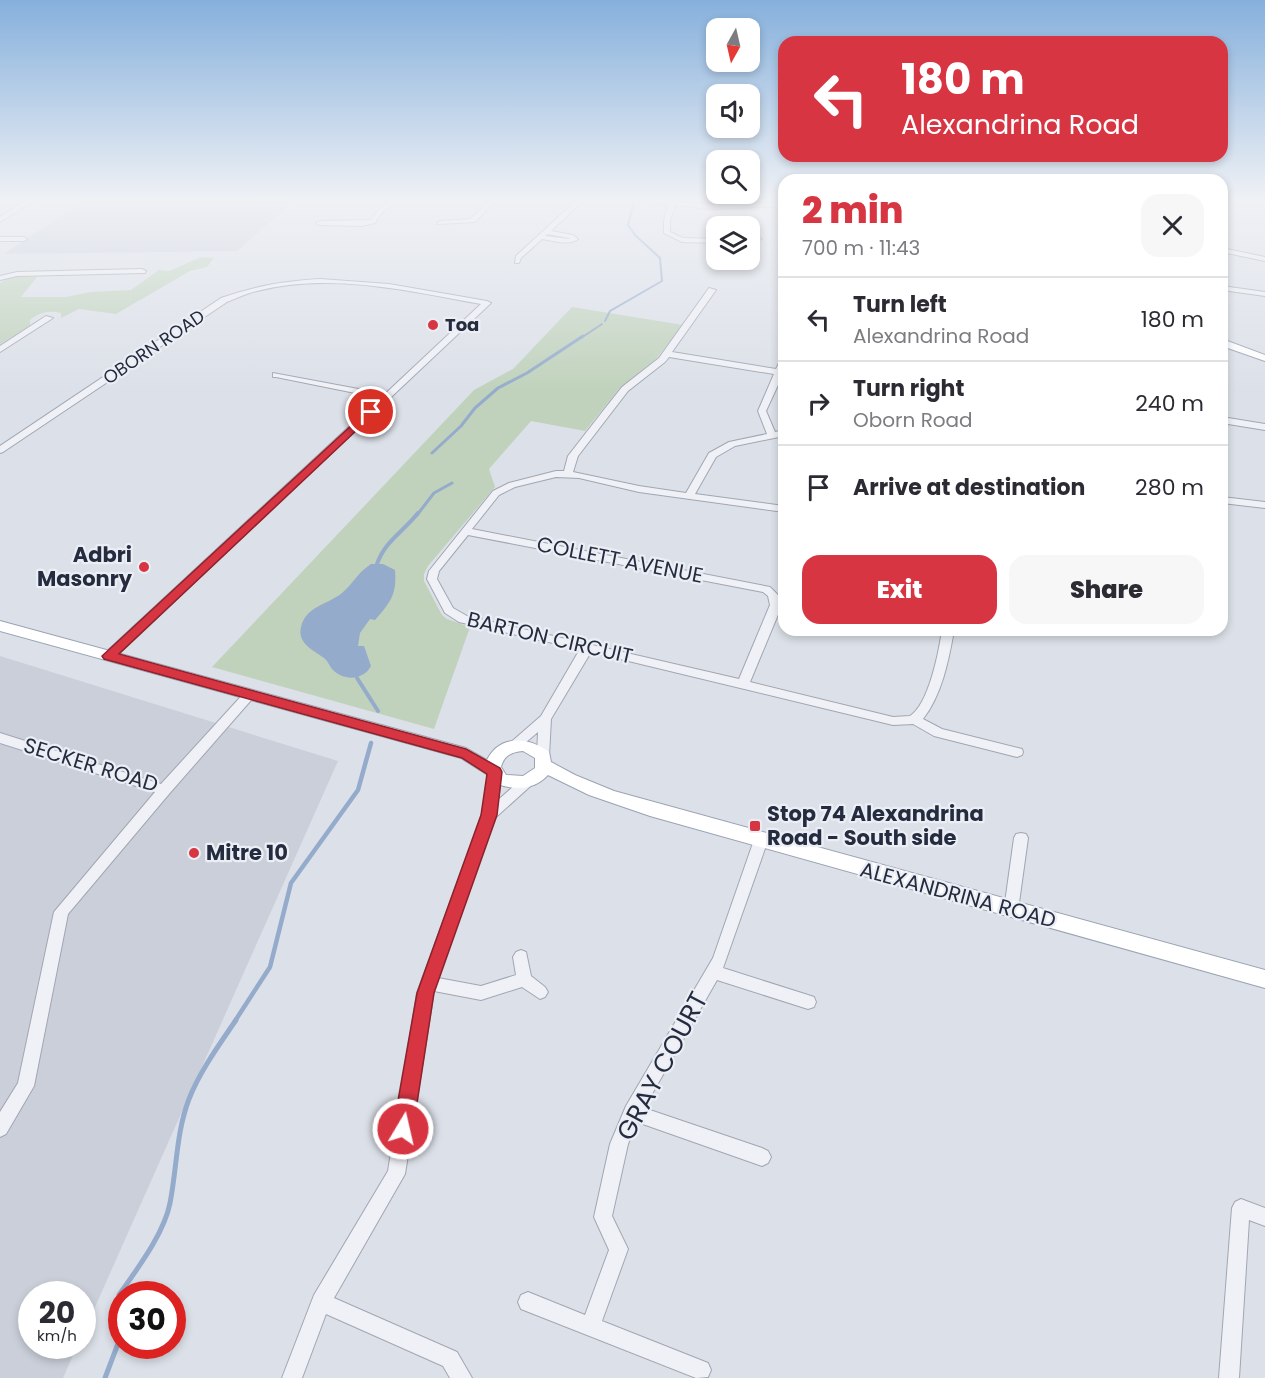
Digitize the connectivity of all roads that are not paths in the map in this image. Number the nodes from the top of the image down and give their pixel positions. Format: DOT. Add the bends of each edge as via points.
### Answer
graph roads {
  1 [pos="142,271"];
  2 [pos="0,278"];
  3 [pos="1228,289"];
  4 [pos="712,290"];
  5 [pos="1265,294"];
  6 [pos="49,318"];
  7 [pos="1228,344"];
  8 [pos="0,350"];
  9 [pos="668,354"];
  10 [pos="1263,358"];
  11 [pos="778,372"];
  12 [pos="276,375"];
  13 [pos="778,376"];
  14 [pos="388,397"];
  15 [pos="1228,421"];
  16 [pos="1265,427"];
  17 [pos="778,434"];
  18 [pos="772,435"];
  19 [pos="0,450"];
  20 [pos="568,473"];
  21 [pos="689,495"];
  22 [pos="1228,501"];
  23 [pos="1265,505"];
  24 [pos="778,508"];
  25 [pos="465,531"];
  26 [pos="778,594"];
  27 [pos="778,598"];
  28 [pos="0,626"];
  29 [pos="947,636"];
  30 [pos="587,648"];
  31 [pos="109,656"];
  32 [pos="743,683"];
  33 [pos="249,695"];
  34 [pos="545,719"];
  35 [pos="914,719"];
  36 [pos="0,738"];
  37 [pos="511,747"];
  38 [pos="1017,752"];
  39 [pos="466,754"];
  40 [pos="544,760"];
  41 [pos="495,773"];
  42 [pos="530,780"];
  43 [pos="583,787"];
  44 [pos="164,790"];
  45 [pos="489,815"];
  46 [pos="1021,838"];
  47 [pos="760,840"];
  48 [pos="1011,910"];
  49 [pos="520,957"];
  50 [pos="713,972"];
  51 [pos="524,979"];
  52 [pos="1265,979"];
  53 [pos="429,983"];
  54 [pos="540,992"];
  55 [pos="808,1002"];
  56 [pos="632,1112"];
  57 [pos="0,1128"];
  58 [pos="762,1157"];
  59 [pos="1265,1217"];
  60 [pos="321,1302"];
  61 [pos="528,1302"];
  62 [pos="590,1327"];
  63 [pos="701,1370"];
  64 [pos="292,1378"];
  65 [pos="462,1378"];
  66 [pos="1229,1378"];
  1 -- 2 [label="street" via="17,274"];
  3 -- 5 [label="street"];
  4 -- 9 [label="street"];
  6 -- 8 [label="street"];
  7 -- 10 [label="main road"];
  9 -- 11 [label="street"];
  9 -- 20 [label="street" via="625,389 573,456"];
  12 -- 14 [label="street"];
  13 -- 18 [label="street" via="762,411"];
  14 -- 19 [label="street, OBORN ROAD" via="487,303 349,281 302,283 237,294"];
  14 -- 31 [label="street, OBORN ROAD"];
  15 -- 16 [label="street"];
  17 -- 18 [label="street"];
  18 -- 21 [label="street" via="732,444 712,455"];
  20 -- 21 [label="street, BARTON CIRCUIT" via="639,489"];
  20 -- 25 [label="street, BARTON CIRCUIT" via="502,489"];
  21 -- 24 [label="street, BARTON CIRCUIT"];
  22 -- 23 [label="street"];
  25 -- 26 [label="street, COLLETT AVENUE" via="752,585"];
  25 -- 30 [label="street, BARTON CIRCUIT" via="432,575 453,615"];
  27 -- 32 [label="street, COLLETT AVENUE"];
  28 -- 31 [label="main road"];
  29 -- 35 [label="street" via="924,710"];
  30 -- 32 [label="street, BARTON CIRCUIT"];
  30 -- 34 [label="street"];
  31 -- 33 [label="main road"];
  32 -- 35 [label="street, BARTON CIRCUIT" via="893,721"];
  33 -- 39 [label="main road"];
  33 -- 44 [label="street, SECKER ROAD"];
  34 -- 37 [label="street"];
  34 -- 40 [label="street"];
  35 -- 38 [label="street" via="938,733"];
  36 -- 44 [label="street, SECKER ROAD"];
  37 -- 39 [label="main road"];
  37 -- 40 [label="main road" via="531,747"];
  37 -- 41 [label="main road" via="496,756"];
  39 -- 41 [label="main road"];
  40 -- 42 [label="main road" via="543,770"];
  40 -- 43 [label="main road, ALEXANDRINA ROAD" via="560,776"];
  41 -- 42 [label="main road" via="513,783"];
  41 -- 45 [label="street"];
  42 -- 43 [label="main road, ALEXANDRINA ROAD"];
  42 -- 45 [label="street"];
  43 -- 47 [label="main road, ALEXANDRINA ROAD"];
  44 -- 57 [label="street" via="61,912 26,1086"];
  45 -- 53 [label="street"];
  46 -- 48 [label="street"];
  47 -- 48 [label="main road, ALEXANDRINA ROAD"];
  47 -- 50 [label="street, GRAY COURT"];
  48 -- 52 [label="main road, ALEXANDRINA ROAD"];
  49 -- 51 [label="street"];
  50 -- 55 [label="street"];
  50 -- 56 [label="street, GRAY COURT"];
  51 -- 53 [label="street" via="481,993"];
  51 -- 54 [label="street"];
  53 -- 60 [label="street" via="396,1174"];
  56 -- 58 [label="street"];
  56 -- 62 [label="street, GRAY COURT" via="619,1144 603,1216 619,1249"];
  59 -- 66 [label="street" via="1241,1208"];
  60 -- 64 [label="street"];
  60 -- 65 [label="street" via="450,1359"];
  61 -- 62 [label="street"];
  62 -- 63 [label="street"];
}
